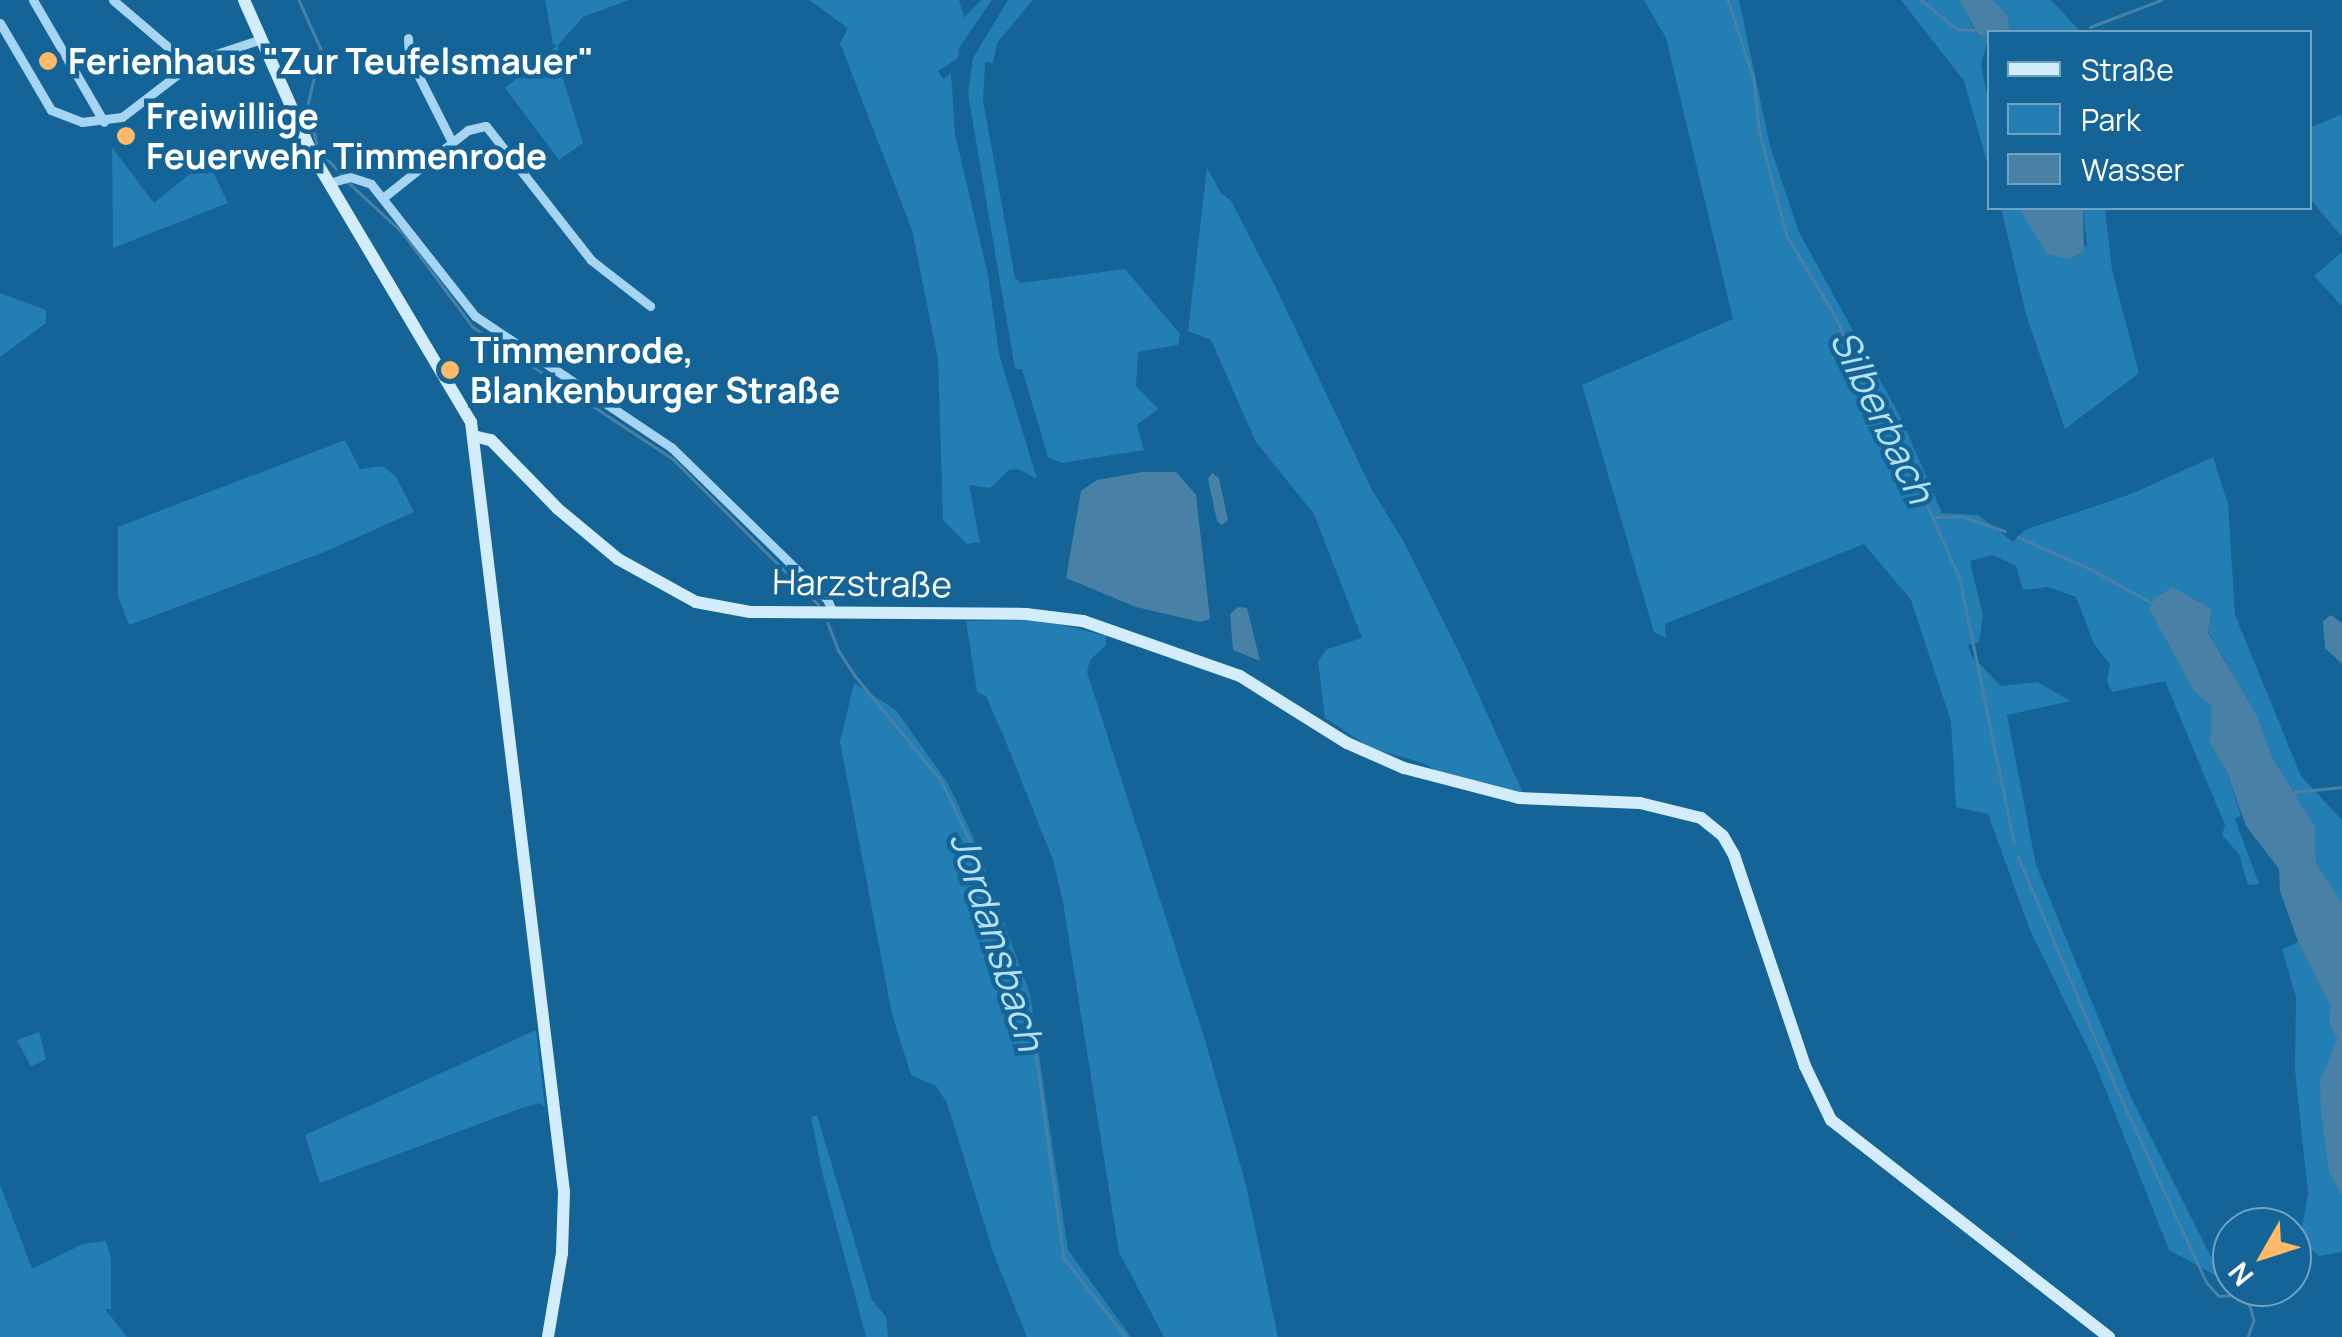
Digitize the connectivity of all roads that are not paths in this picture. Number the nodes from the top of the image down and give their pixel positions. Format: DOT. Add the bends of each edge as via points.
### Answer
graph roads {
  1 [pos="33,0"];
  2 [pos="114,0"];
  3 [pos="244,0"];
  4 [pos="0,23"];
  5 [pos="408,38"];
  6 [pos="259,40"];
  7 [pos="188,66"];
  8 [pos="104,122"];
  9 [pos="452,142"];
  10 [pos="332,181"];
  11 [pos="384,197"];
  12 [pos="650,306"];
  13 [pos="474,436"];
  14 [pos="833,613"];
  15 [pos="548,1337"];
  16 [pos="2109,1337"];
  1 -- 8 [label="street"];
  2 -- 7 [label="street"];
  3 -- 6 [label="street"];
  4 -- 8 [label="street" via="51,110"];
  5 -- 9 [label="street" via="409,57"];
  6 -- 7 [label="street"];
  6 -- 10 [label="street"];
  7 -- 8 [label="street" via="129,113"];
  9 -- 11 [label="street"];
  9 -- 12 [label="street" via="474,126 492,131 576,245"];
  10 -- 11 [label="street" via="364,180"];
  10 -- 13 [label="street" via="460,397"];
  11 -- 14 [label="street" via="475,316 672,446 827,599"];
  13 -- 14 [label="street, Harzstraße" via="492,440 589,537 670,590 726,609"];
  13 -- 15 [label="street" via="564,1192"];
  14 -- 16 [label="street, Harzstraße" via="1026,614 1083,622 1218,666 1372,756 1439,779 1519,798 1690,813 1716,829 1740,869 1805,1066 1831,1120"];
}
